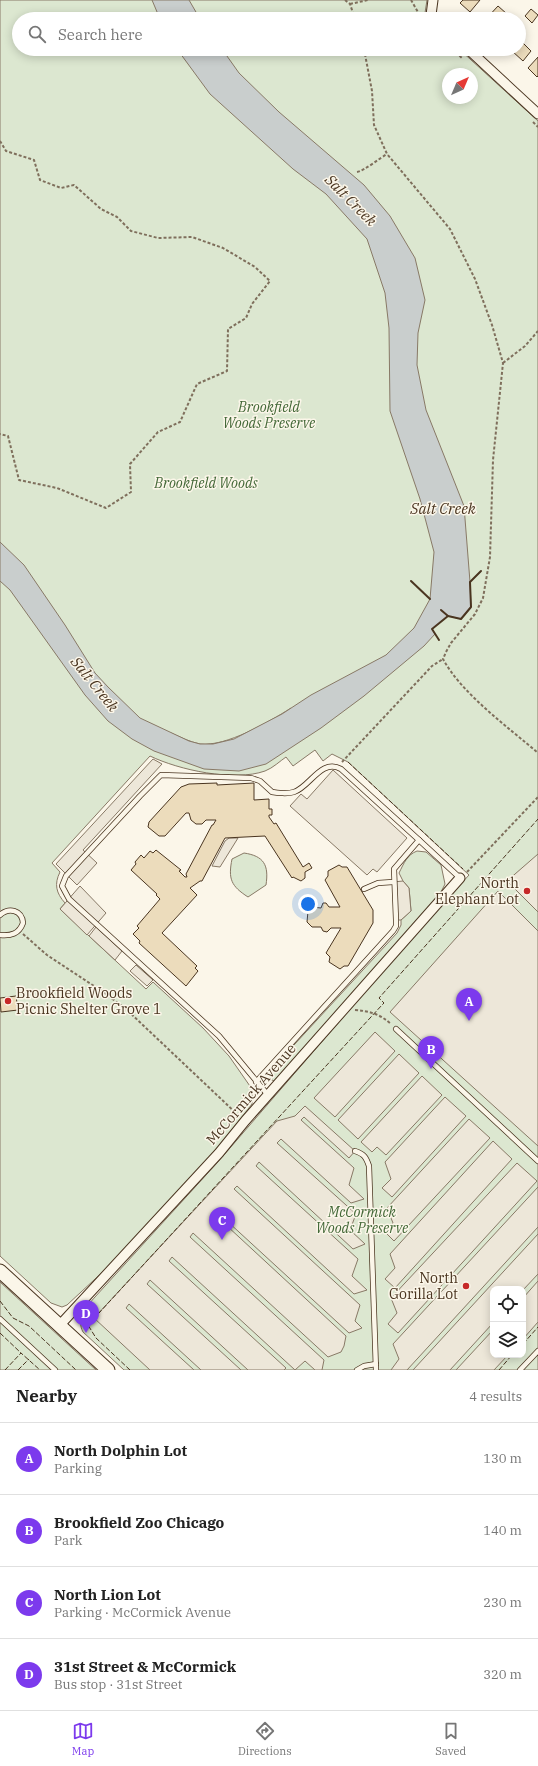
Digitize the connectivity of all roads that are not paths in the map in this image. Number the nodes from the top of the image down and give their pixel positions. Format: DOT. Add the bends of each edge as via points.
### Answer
graph roads {
  1 [pos="433,0"];
  2 [pos="431,12"];
  3 [pos="476,56"];
  4 [pos="537,112"];
  5 [pos="420,840"];
  6 [pos="460,878"];
  7 [pos="393,882"];
  8 [pos="364,889"];
  9 [pos="0,915"];
  10 [pos="0,935"];
  11 [pos="396,1029"];
  12 [pos="256,1082"];
  13 [pos="268,1095"];
  14 [pos="355,1151"];
  15 [pos="538,1161"];
  16 [pos="0,1271"];
  17 [pos="0,1319"];
  18 [pos="59,1326"];
  19 [pos="538,1351"];
  20 [pos="376,1364"];
  21 [pos="55,1370"];
  22 [pos="108,1370"];
  23 [pos="357,1370"];
  24 [pos="376,1370"];
  25 [pos="520,1370"];
  1 -- 2 [label="street"];
  3 -- 4 [label="street"];
  5 -- 6 [label="lane"];
  5 -- 7 [label="lane" via="396,864"];
  5 -- 12 [label="lane" via="338,767 327,767 294,792 272,792 260,781 251,778 161,775 66,876 63,890 69,899 219,1036"];
  6 -- 13 [label="street, McCormick Avenue"];
  7 -- 8 [label="lane" via="378,883"];
  7 -- 12 [label="lane" via="396,926 393,931"];
  9 -- 10 [label="lane" via="6,910 18,912 23,919 19,930 9,936"];
  11 -- 15 [label="lane"];
  12 -- 13 [label="lane"];
  13 -- 18 [label="street, McCormick Avenue" via="214,1159"];
  14 -- 20 [label="lane" via="367,1158 369,1166"];
  16 -- 18 [label="main road"];
  17 -- 21 [label="lane"];
  18 -- 22 [label="main road"];
  19 -- 25 [label="lane"];
  20 -- 23 [label="lane"];
  20 -- 24 [label="lane"];
}
